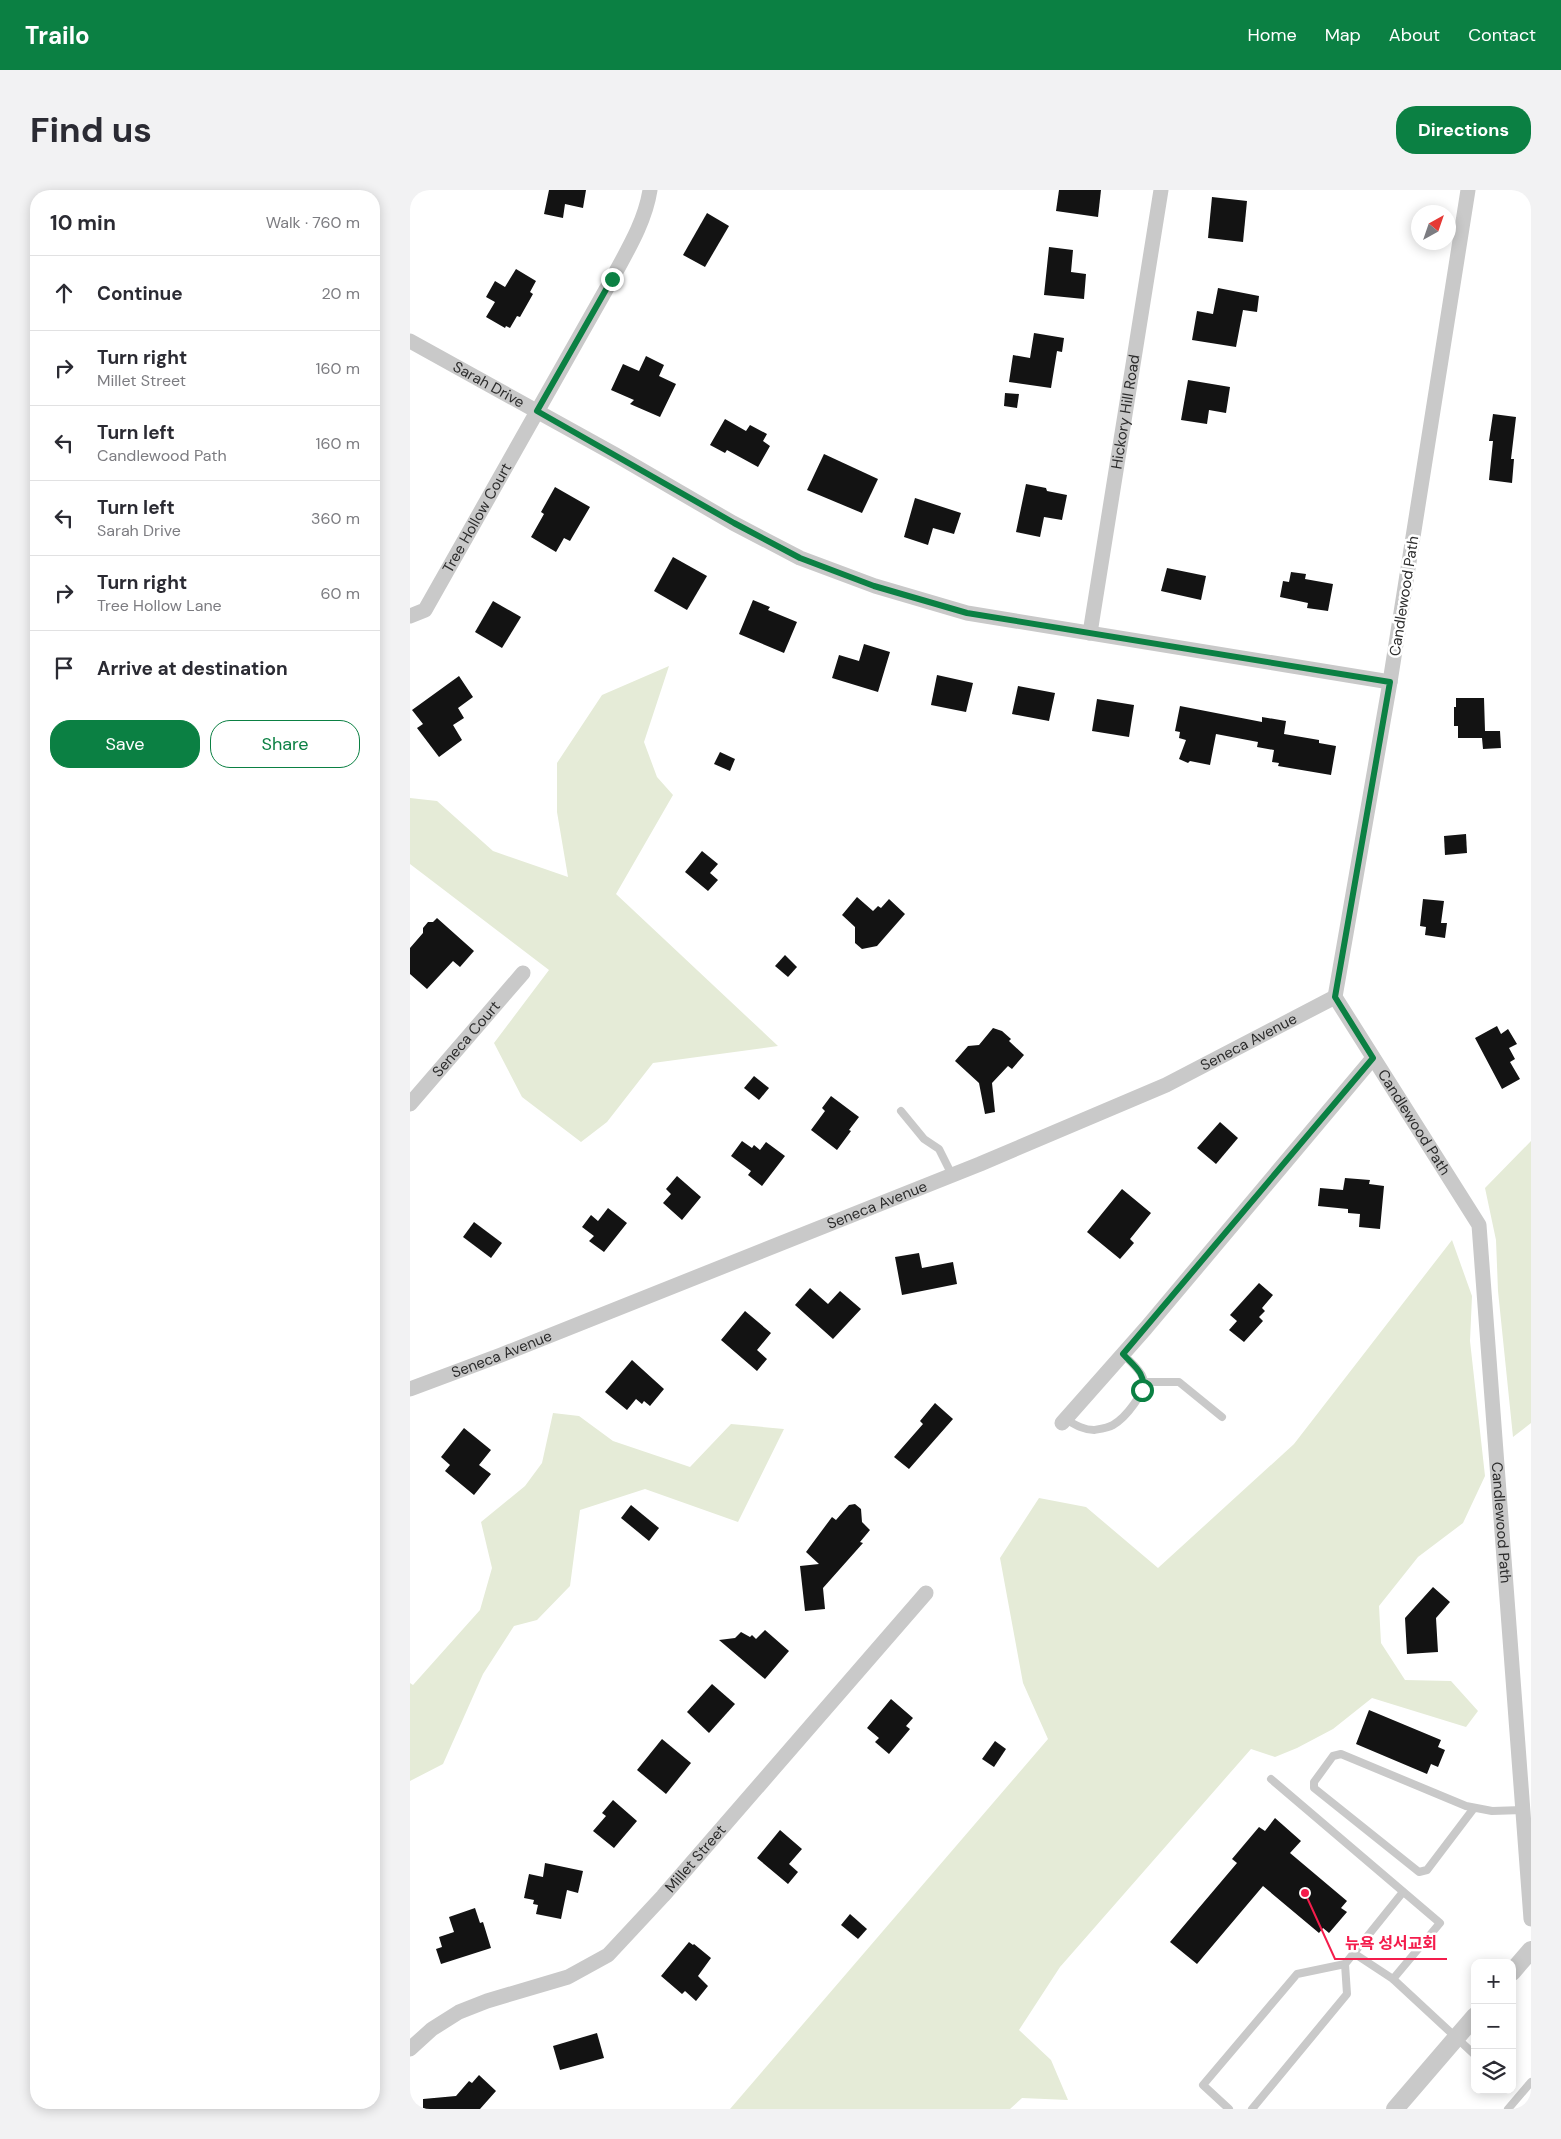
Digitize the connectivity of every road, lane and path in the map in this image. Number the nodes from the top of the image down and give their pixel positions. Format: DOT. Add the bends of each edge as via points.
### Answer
graph roads {
  1 [pos="650,190"];
  2 [pos="1161,190"];
  3 [pos="1468,190"];
  4 [pos="410,341"];
  5 [pos="537,411"];
  6 [pos="410,616"];
  7 [pos="1090,633"];
  8 [pos="1390,682"];
  9 [pos="523,973"];
  10 [pos="1335,997"];
  11 [pos="1373,1058"];
  12 [pos="410,1104"];
  13 [pos="901,1111"];
  14 [pos="952,1175"];
  15 [pos="1123,1354"];
  16 [pos="1144,1382"];
  17 [pos="410,1388"];
  18 [pos="1222,1417"];
  19 [pos="1063,1421"];
  20 [pos="926,1594"];
  21 [pos="1271,1779"];
  22 [pos="1474,1808"];
  23 [pos="1523,1810"];
  24 [pos="1403,1892"];
  25 [pos="1531,1918"];
  26 [pos="1531,1950"];
  27 [pos="1354,1954"];
  28 [pos="1345,1964"];
  29 [pos="1516,1967"];
  30 [pos="1392,1979"];
  31 [pos="1471,2021"];
  32 [pos="1456,2038"];
  33 [pos="410,2049"];
  34 [pos="1471,2051"];
  35 [pos="1531,2082"];
  36 [pos="1516,2092"];
  37 [pos="1519,2095"];
  38 [pos="1229,2109"];
  39 [pos="1252,2109"];
  40 [pos="1395,2109"];
  41 [pos="1508,2109"];
  1 -- 5 [label="street, Tree Hollow Court" via="635,236"];
  2 -- 7 [label="street, Hickory Hill Road"];
  3 -- 8 [label="street, Candlewood Path"];
  4 -- 5 [label="street, Sarah Drive"];
  5 -- 6 [label="street, Tree Hollow Court" via="425,610"];
  5 -- 7 [label="street, Sarah Drive" via="800,558 874,586 967,613"];
  7 -- 8 [label="street, Sarah Drive"];
  8 -- 10 [label="street, Candlewood Path"];
  9 -- 12 [label="street, Seneca Court"];
  10 -- 11 [label="street, Candlewood Path"];
  10 -- 14 [label="street, Seneca Avenue" via="1166,1085"];
  11 -- 15 [label="street"];
  11 -- 23 [label="street, Candlewood Path" via="1479,1225"];
  13 -- 14 [label="lane" via="924,1139 939,1149"];
  14 -- 17 [label="street, Seneca Avenue" via="502,1355"];
  15 -- 16 [label="lane" via="1141,1373"];
  15 -- 19 [label="street"];
  16 -- 18 [label="lane" via="1179,1382"];
  16 -- 19 [label="lane" via="1137,1400 1115,1424 1094,1430"];
  20 -- 33 [label="street, Millet Street" via="608,1955 568,1977 459,2012 432,2029"];
  21 -- 24 [label="lane"];
  22 -- 22 [label="lane" via="1341,1754 1333,1756 1314,1782 1314,1788 1419,1872 1427,1870"];
  22 -- 23 [label="lane"];
  23 -- 25 [label="street, Candlewood Path"];
  24 -- 27 [label="lane"];
  24 -- 30 [label="lane" via="1440,1923"];
  26 -- 29 [label="street"];
  27 -- 28 [label="lane"];
  27 -- 30 [label="lane"];
  28 -- 38 [label="lane" via="1297,1974 1202,2085"];
  28 -- 39 [label="lane" via="1347,1994"];
  30 -- 32 [label="lane"];
  31 -- 32 [label="street"];
  32 -- 34 [label="lane"];
  32 -- 40 [label="street"];
  35 -- 37 [label="lane"];
  36 -- 37 [label="lane"];
  37 -- 41 [label="lane"];
}
